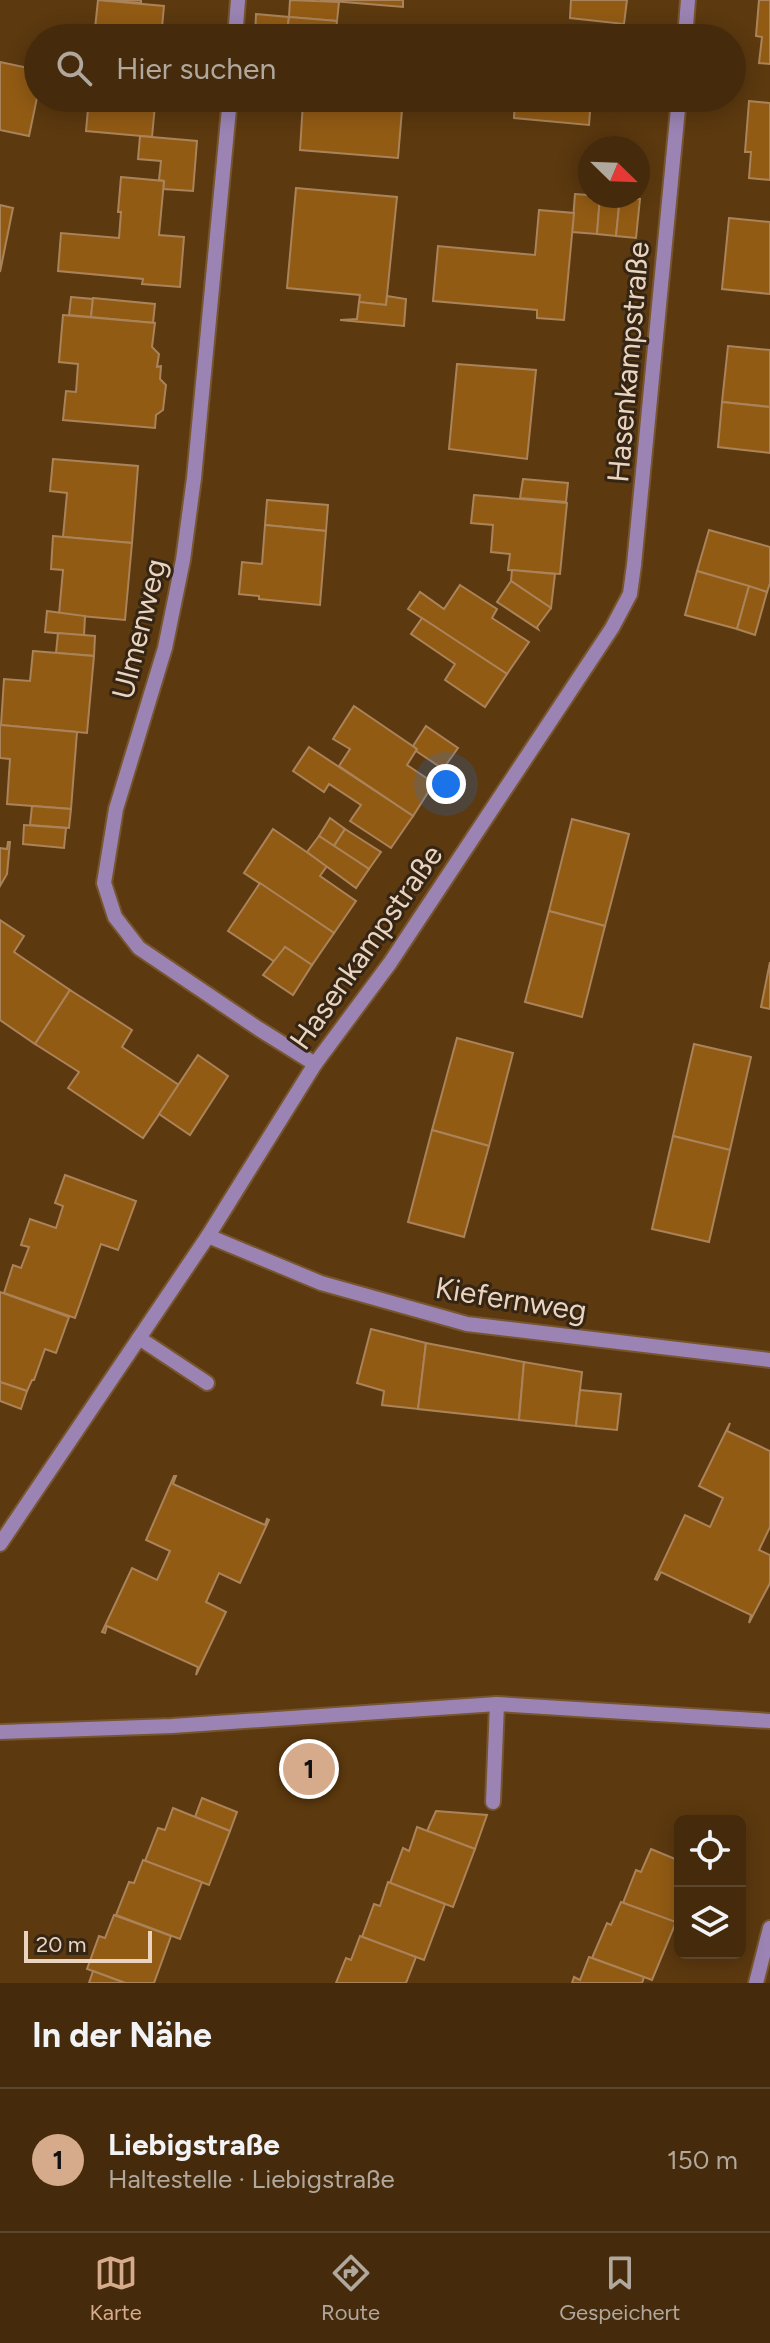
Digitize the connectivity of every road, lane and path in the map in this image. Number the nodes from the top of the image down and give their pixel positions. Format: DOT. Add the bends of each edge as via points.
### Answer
graph roads {
  1 [pos="238,0"];
  2 [pos="688,0"];
  3 [pos="236,24"];
  4 [pos="686,24"];
  5 [pos="229,112"];
  6 [pos="678,112"];
  7 [pos="315,1064"];
  8 [pos="208,1236"];
  9 [pos="139,1338"];
  10 [pos="770,1360"];
  11 [pos="207,1383"];
  12 [pos="0,1544"];
  13 [pos="497,1704"];
  14 [pos="770,1721"];
  15 [pos="0,1732"];
  16 [pos="493,1802"];
  17 [pos="770,1928"];
  18 [pos="756,1983"];
  1 -- 3 [label="street"];
  2 -- 4 [label="street"];
  5 -- 7 [label="street, Ulmenweg" via="183,560 165,648 116,809 104,883 115,917 139,948"];
  6 -- 7 [label="street, Hasenkampstraße" via="630,594 390,963"];
  7 -- 8 [label="street, Hasenkampstraße"];
  8 -- 9 [label="street, Hasenkampstraße"];
  8 -- 10 [label="street, Kiefernweg" via="321,1283 467,1324"];
  9 -- 11 [label="street"];
  9 -- 12 [label="street, Hasenkampstraße"];
  13 -- 14 [label="street"];
  13 -- 15 [label="street"];
  13 -- 16 [label="street"];
  17 -- 18 [label="street"];
}
